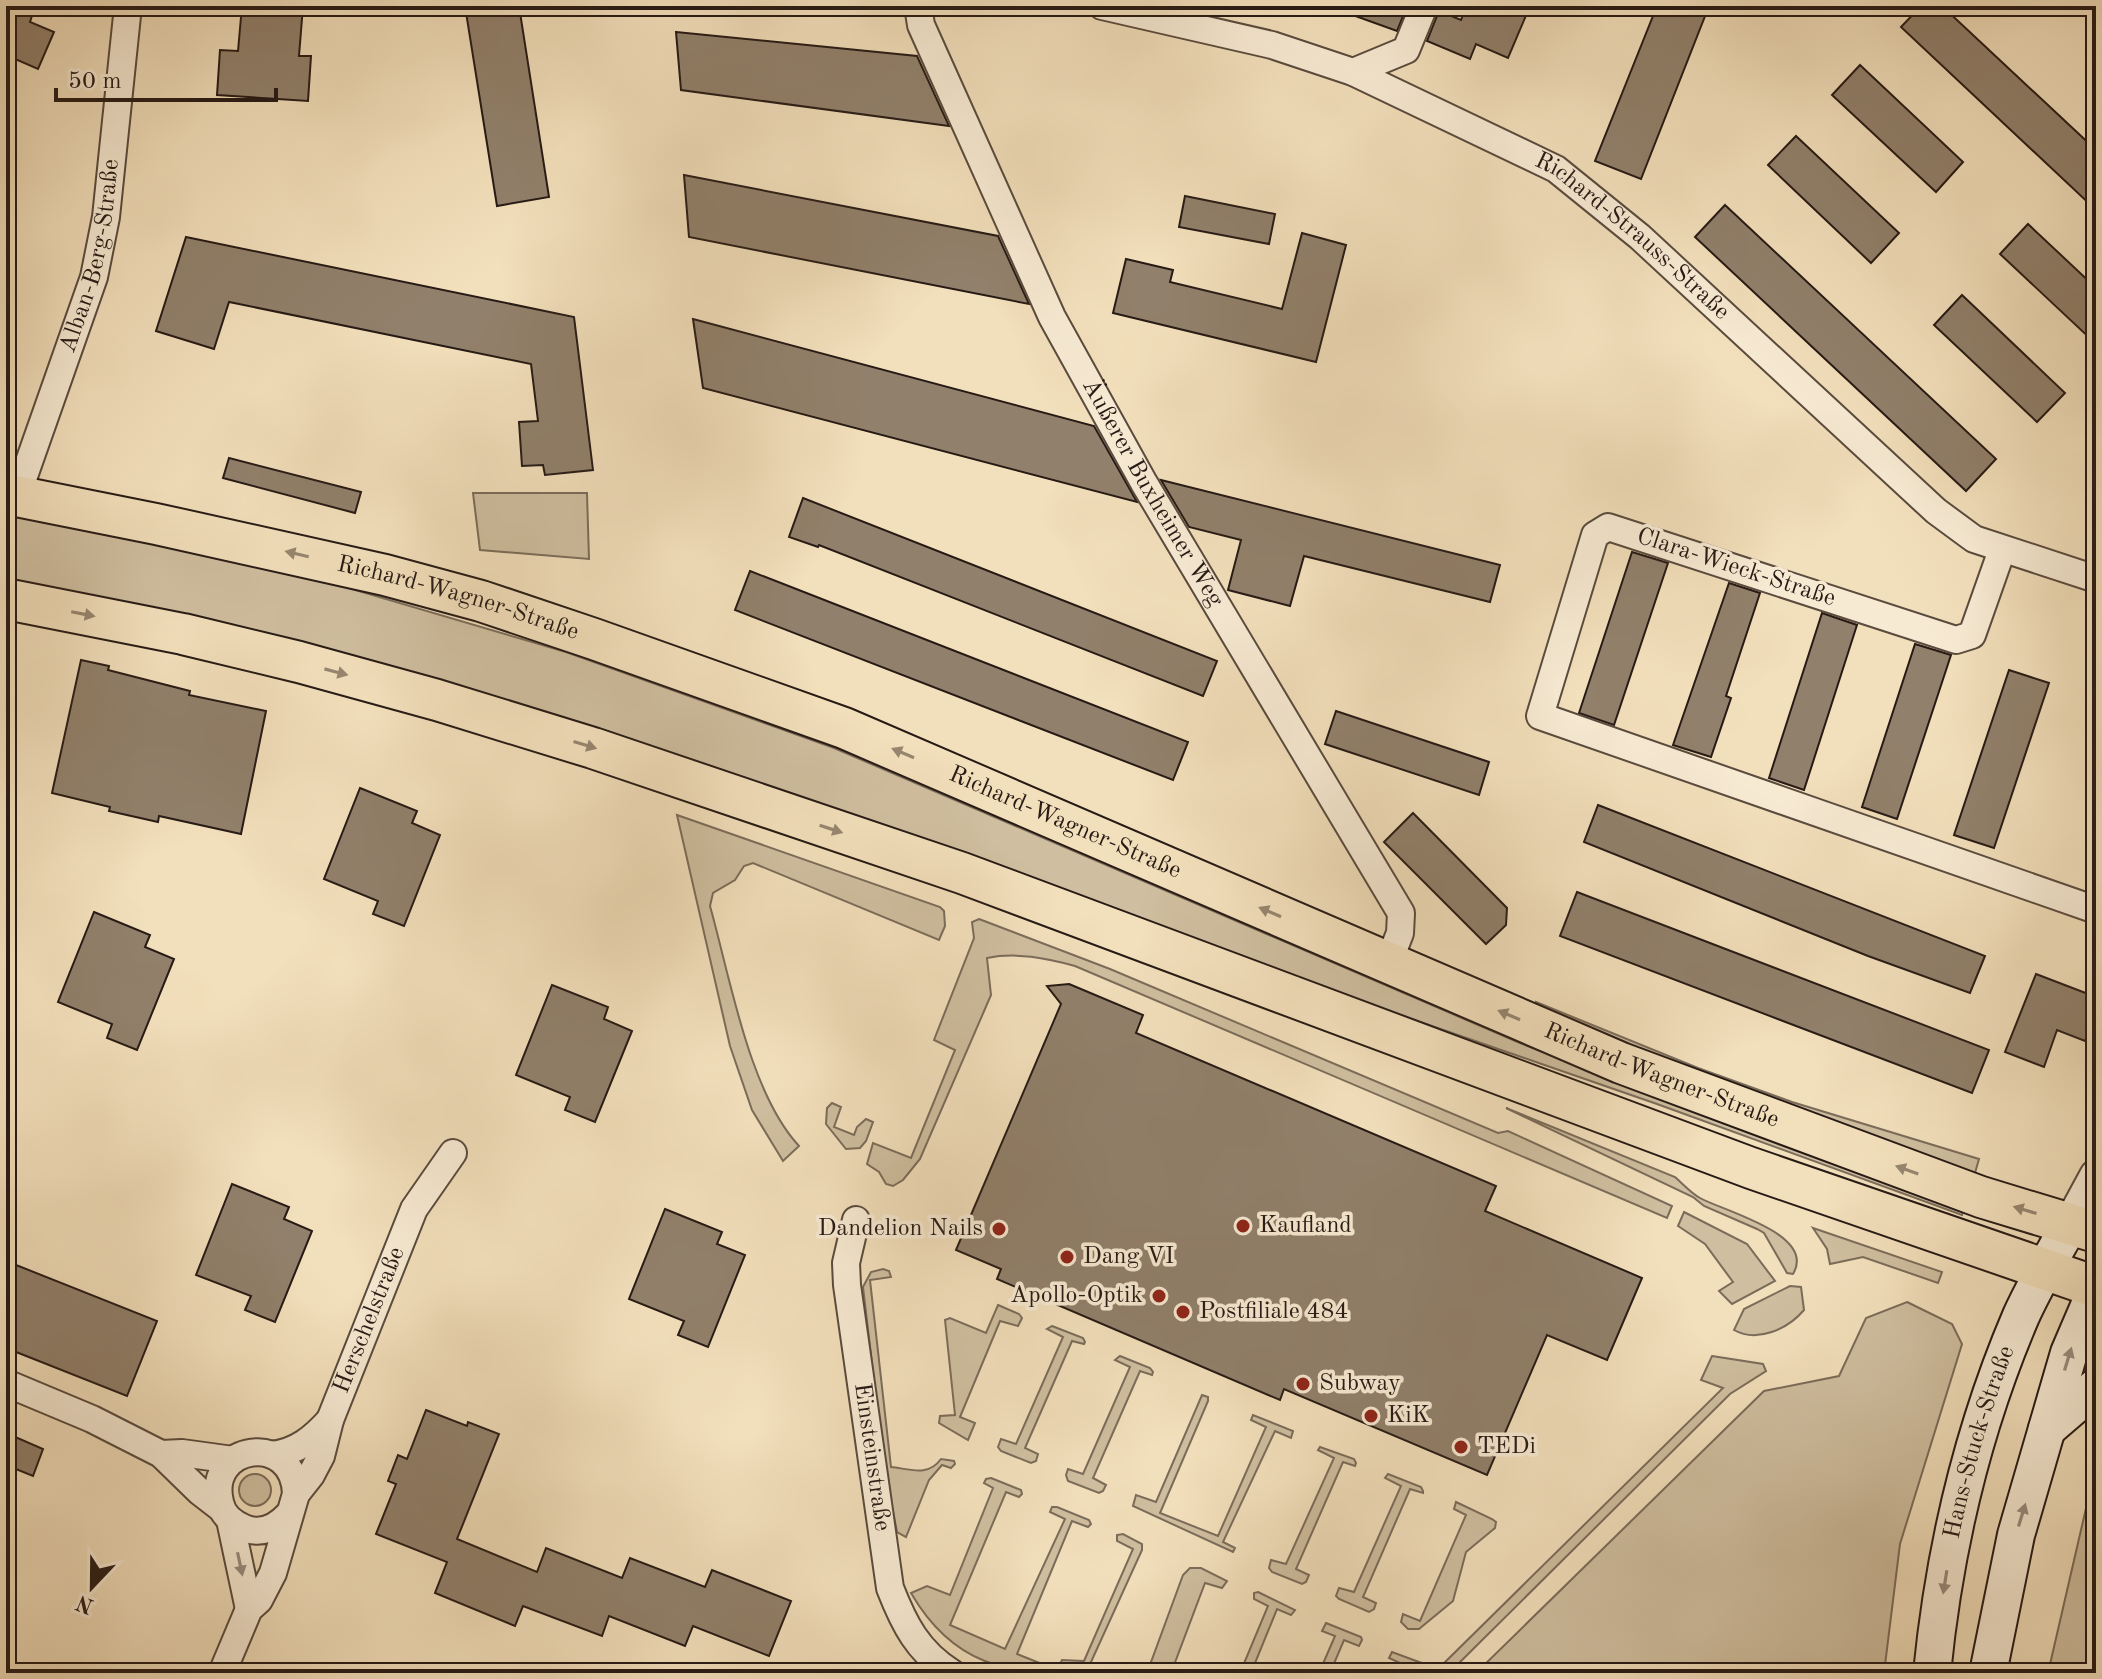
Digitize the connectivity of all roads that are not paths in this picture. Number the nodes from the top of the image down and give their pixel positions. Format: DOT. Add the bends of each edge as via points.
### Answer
graph roads {
  1 [pos="128,6"];
  2 [pos="918,6"];
  3 [pos="1424,6"];
  4 [pos="1112,7"];
  5 [pos="1353,72"];
  6 [pos="11,495"];
  7 [pos="2002,550"];
  8 [pos="2096,579"];
  9 [pos="6,599"];
  10 [pos="2096,910"];
  11 [pos="1388,964"];
  12 [pos="453,1153"];
  13 [pos="2096,1176"];
  14 [pos="856,1220"];
  15 [pos="2083,1228"];
  16 [pos="2045,1269"];
  17 [pos="2096,1288"];
  18 [pos="6,1383"];
  19 [pos="2096,1387"];
  20 [pos="330,1420"];
  21 [pos="2046,1430"];
  22 [pos="161,1454"];
  23 [pos="272,1455"];
  24 [pos="233,1460"];
  25 [pos="292,1504"];
  26 [pos="226,1514"];
  27 [pos="249,1609"];
  28 [pos="222,1673"];
  29 [pos="952,1673"];
  30 [pos="1932,1673"];
  31 [pos="1988,1673"];
  1 -- 6 [label="street, Alban-Berg-Straße" via="106,217 94,277"];
  2 -- 11 [label="street, Äußerer Buxheimer Weg" via="921,25 1052,317 1144,483 1401,913"];
  3 -- 5 [label="street" via="1406,50"];
  4 -- 5 [label="street, Richard-Strauss-Straße" via="1272,45"];
  5 -- 7 [label="street, Richard-Strauss-Straße" via="1556,169 1640,237 1936,511 1974,539"];
  11 -- 6 [label="main road, Richard-Wagner-Straße, one-way" via="844,728 594,639 385,575"];
  7 -- 8 [label="street, Richard-Strauss-Straße"];
  7 -- 10 [label="street, Clara-Wieck-Straße" via="1972,635 1956,640 1608,527 1595,535 1540,716"];
  9 -- 16 [label="main road, one-way" via="299,662 593,748 1007,889 1736,1163"];
  15 -- 11 [label="main road, Richard-Wagner-Straße, one-way" via="1981,1197 1663,1079"];
  12 -- 20 [label="street, Herschelstraße" via="414,1209"];
  13 -- 15 [label="street"];
  14 -- 29 [label="street, Einsteinstraße" via="846,1263 847,1285 890,1588 905,1627 932,1661"];
  15 -- 16 [label="main road, Hans-Stuck-Straße"];
  16 -- 17 [label="main road"];
  16 -- 30 [label="main road, Hans-Stuck-Straße, one-way" via="1982,1424 1953,1534"];
  21 -- 17 [label="main road, one-way"];
  18 -- 22 [label="street"];
  19 -- 21 [label="main road"];
  20 -- 23 [label="street" via="308,1442"];
  20 -- 25 [label="street, Herschelstraße" via="321,1456"];
  31 -- 21 [label="main road, one-way" via="2016,1535"];
  22 -- 24 [label="street"];
  22 -- 26 [label="street"];
  23 -- 24 [label="street" via="246,1453"];
  23 -- 25 [label="street" via="287,1466 296,1484"];
  24 -- 26 [label="street" via="219,1481"];
  25 -- 26 [label="street" via="276,1526 262,1531 246,1529"];
  25 -- 27 [label="street, Herschelstraße" via="273,1573"];
  26 -- 27 [label="street, one-way"];
  27 -- 28 [label="street, Herschelstraße"];
}
